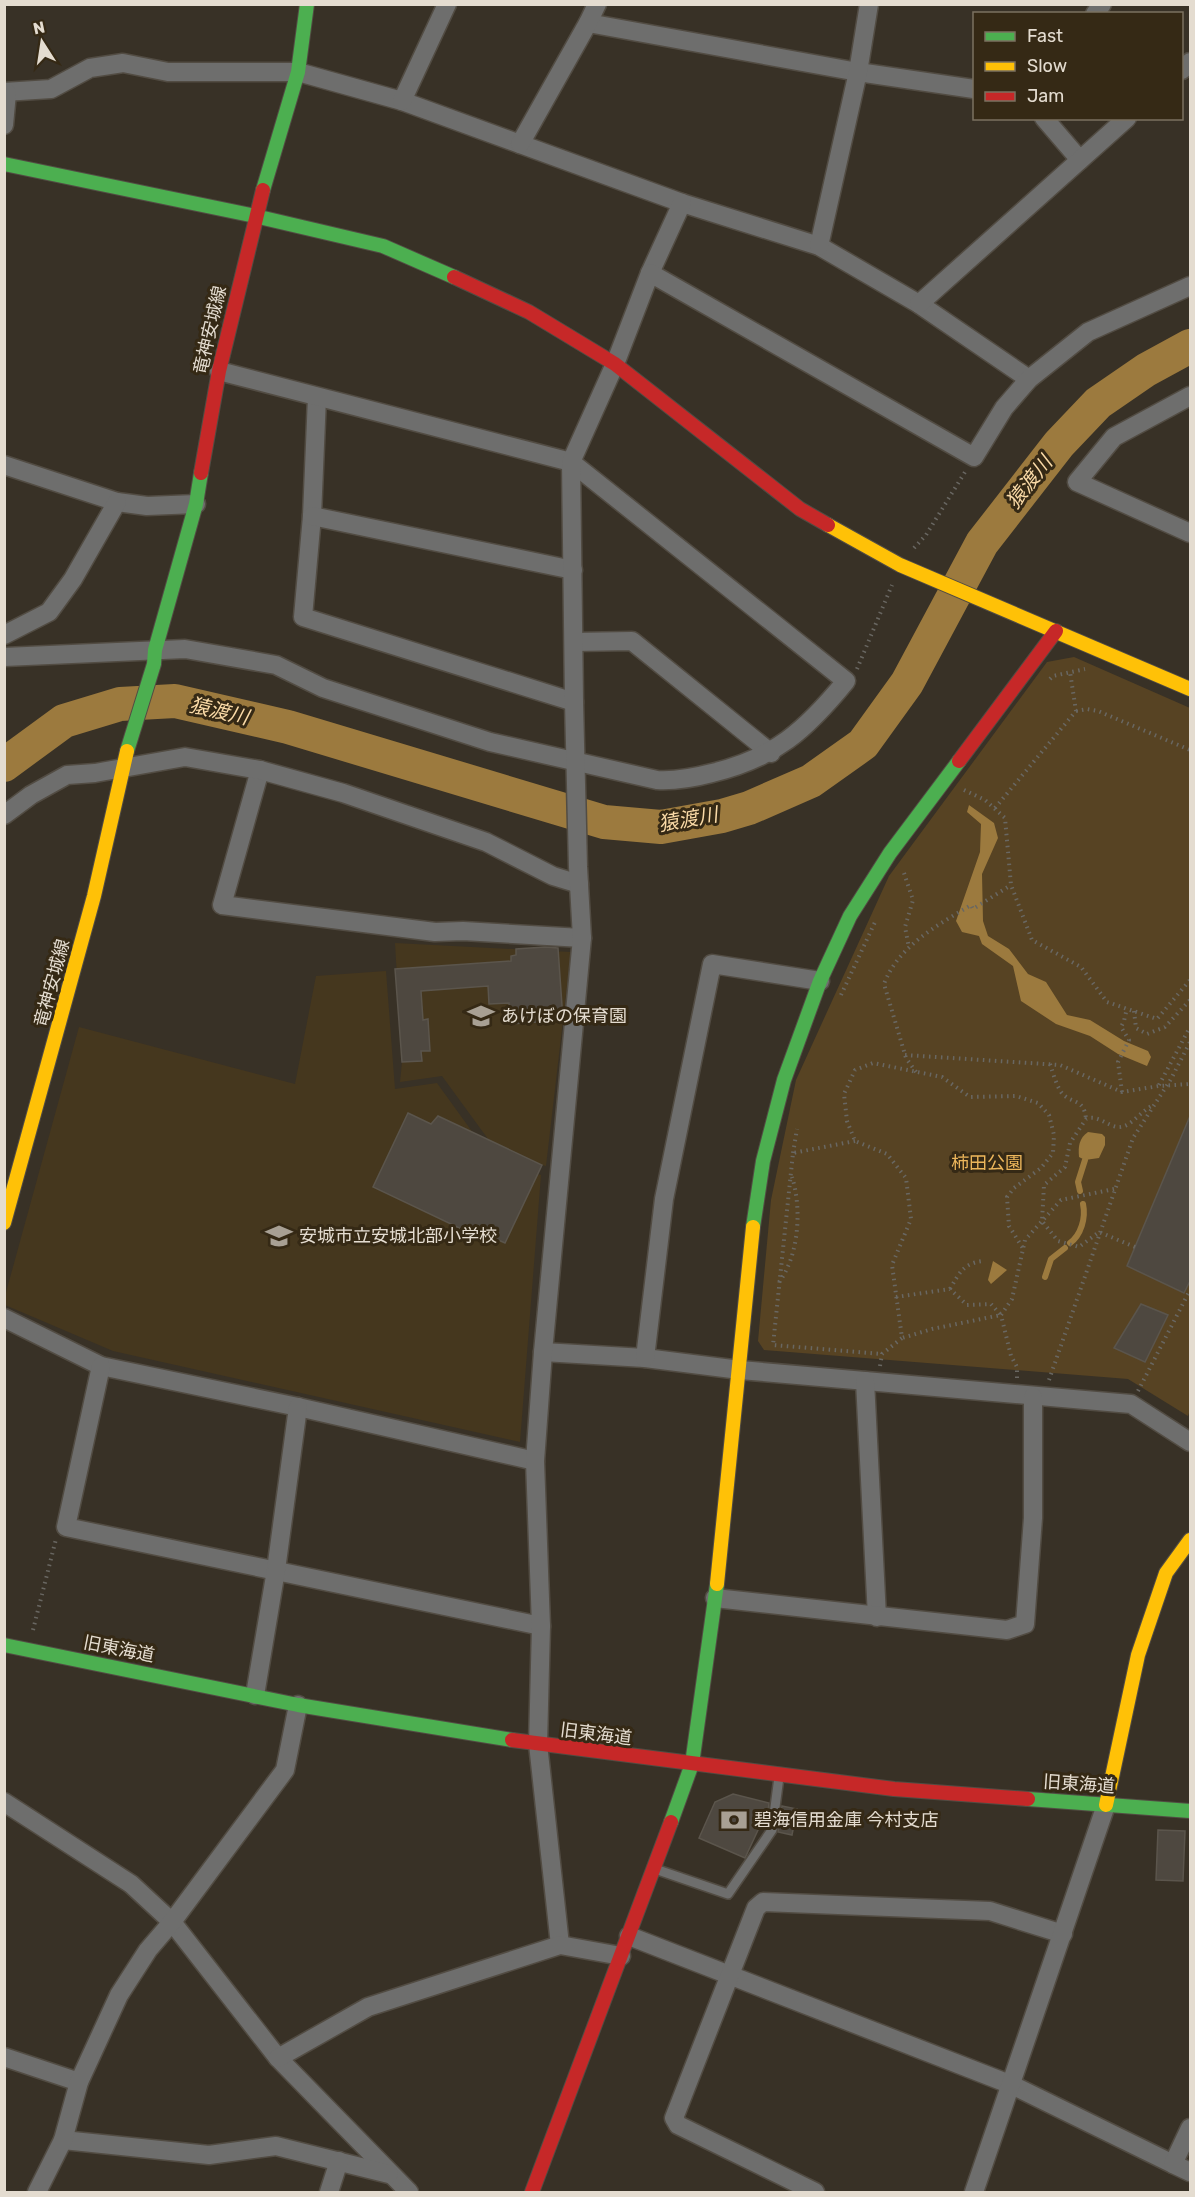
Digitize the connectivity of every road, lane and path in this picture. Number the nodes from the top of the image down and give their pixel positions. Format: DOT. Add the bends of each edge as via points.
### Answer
graph roads {
  1 [pos="307,4"];
  2 [pos="447,4"];
  3 [pos="597,4"];
  4 [pos="868,4"];
  5 [pos="588,23"];
  6 [pos="298,72"];
  7 [pos="858,72"];
  8 [pos="973,89"];
  9 [pos="6,93"];
  10 [pos="402,101"];
  11 [pos="1046,120"];
  12 [pos="1125,120"];
  13 [pos="4,125"];
  14 [pos="520,144"];
  15 [pos="1080,160"];
  16 [pos="4,164"];
  17 [pos="682,203"];
  18 [pos="255,216"];
  19 [pos="819,246"];
  20 [pos="650,273"];
  21 [pos="1191,286"];
  22 [pos="919,304"];
  23 [pos="615,364"];
  24 [pos="219,371"];
  25 [pos="1029,379"];
  26 [pos="1191,396"];
  27 [pos="317,398"];
  28 [pos="572,462"];
  29 [pos="4,465"];
  30 [pos="117,502"];
  31 [pos="196,504"];
  32 [pos="312,516"];
  33 [pos="1191,533"];
  34 [pos="573,570"];
  35 [pos="1056,631"];
  36 [pos="4,635"];
  37 [pos="574,642"];
  38 [pos="4,657"];
  39 [pos="155,657"];
  40 [pos="1070,672"];
  41 [pos="1095,673"];
  42 [pos="1046,685"];
  43 [pos="1191,689"];
  44 [pos="574,702"];
  45 [pos="1076,711"];
  46 [pos="1191,750"];
  47 [pos="771,753"];
  48 [pos="125,759"];
  49 [pos="576,768"];
  50 [pos="260,770"];
  51 [pos="970,781"];
  52 [pos="994,808"];
  53 [pos="4,815"];
  54 [pos="579,875"];
  55 [pos="896,878"];
  56 [pos="1011,885"];
  57 [pos="882,910"];
  58 [pos="582,938"];
  59 [pos="909,948"];
  60 [pos="1191,980"];
  61 [pos="820,981"];
  62 [pos="1191,1000"];
  63 [pos="837,1004"];
  64 [pos="1127,1008"];
  65 [pos="1134,1011"];
  66 [pos="1191,1027"];
  67 [pos="1191,1042"];
  68 [pos="905,1055"];
  69 [pos="1050,1064"];
  70 [pos="916,1072"];
  71 [pos="1191,1084"];
  72 [pos="1159,1086"];
  73 [pos="1167,1086"];
  74 [pos="1122,1092"];
  75 [pos="1154,1105"];
  76 [pos="1086,1119"];
  77 [pos="798,1121"];
  78 [pos="855,1141"];
  79 [pos="792,1153"];
  80 [pos="790,1174"];
  81 [pos="1114,1189"];
  82 [pos="8,1199"];
  83 [pos="1042,1221"];
  84 [pos="4,1223"];
  85 [pos="1099,1232"];
  86 [pos="1135,1247"];
  87 [pos="1024,1250"];
  88 [pos="983,1260"];
  89 [pos="778,1283"];
  90 [pos="950,1289"];
  91 [pos="1191,1290"];
  92 [pos="896,1297"];
  93 [pos="1001,1315"];
  94 [pos="4,1318"];
  95 [pos="902,1338"];
  96 [pos="543,1352"];
  97 [pos="882,1354"];
  98 [pos="645,1358"];
  99 [pos="102,1366"];
  100 [pos="740,1370"];
  101 [pos="872,1382"];
  102 [pos="1032,1396"];
  103 [pos="1131,1404"];
  104 [pos="298,1407"];
  105 [pos="1191,1442"];
  106 [pos="535,1461"];
  107 [pos="66,1527"];
  108 [pos="1191,1540"];
  109 [pos="276,1570"];
  110 [pos="715,1598"];
  111 [pos="877,1617"];
  112 [pos="541,1626"];
  113 [pos="4,1645"];
  114 [pos="28,1649"];
  115 [pos="255,1695"];
  116 [pos="298,1705"];
  117 [pos="538,1744"];
  118 [pos="692,1764"];
  119 [pos="780,1775"];
  120 [pos="4,1802"];
  121 [pos="1106,1804"];
  122 [pos="1191,1811"];
  123 [pos="654,1869"];
  124 [pos="172,1922"];
  125 [pos="1063,1934"];
  126 [pos="629,1936"];
  127 [pos="560,1945"];
  128 [pos="621,1956"];
  129 [pos="729,1975"];
  130 [pos="4,2057"];
  131 [pos="278,2058"];
  132 [pos="79,2082"];
  133 [pos="1012,2085"];
  134 [pos="1191,2128"];
  135 [pos="63,2140"];
  136 [pos="339,2161"];
  137 [pos="1173,2164"];
  138 [pos="1191,2172"];
  139 [pos="389,2174"];
  140 [pos="532,2192"];
  141 [pos="38,2193"];
  142 [pos="329,2193"];
  143 [pos="409,2193"];
  144 [pos="815,2193"];
  145 [pos="974,2193"];
  1 -- 6 [label="street, 竜神安城線"];
  2 -- 10 [label="street"];
  3 -- 5 [label="street"];
  4 -- 7 [label="street"];
  5 -- 7 [label="street"];
  5 -- 14 [label="street"];
  6 -- 9 [label="street" via="168,72 123,63 90,68 51,89"];
  6 -- 10 [label="street"];
  6 -- 18 [label="street, 竜神安城線"];
  7 -- 8 [label="street"];
  7 -- 19 [label="street"];
  9 -- 13 [label="street"];
  10 -- 14 [label="street"];
  11 -- 15 [label="street"];
  12 -- 15 [label="street"];
  14 -- 17 [label="street"];
  15 -- 22 [label="street"];
  16 -- 18 [label="street"];
  17 -- 19 [label="street"];
  17 -- 20 [label="street"];
  18 -- 23 [label="street" via="382,246 414,258 529,312"];
  18 -- 24 [label="street, 竜神安城線"];
  19 -- 22 [label="street"];
  20 -- 23 [label="street"];
  20 -- 25 [label="street" via="974,457 1004,408"];
  21 -- 25 [label="street" via="1088,332"];
  22 -- 25 [label="street"];
  23 -- 28 [label="street"];
  23 -- 35 [label="street" via="800,509 905,568"];
  24 -- 27 [label="street"];
  24 -- 31 [label="street, 竜神安城線"];
  26 -- 33 [label="street" via="1114,437 1077,482"];
  27 -- 28 [label="street"];
  27 -- 32 [label="street"];
  28 -- 34 [label="street"];
  28 -- 47 [label="street" via="846,681 823,709"];
  29 -- 30 [label="street"];
  30 -- 31 [label="street" via="147,506"];
  30 -- 36 [label="street" via="73,579 49,612"];
  31 -- 39 [label="street, 竜神安城線"];
  32 -- 34 [label="street"];
  32 -- 44 [label="street" via="303,616"];
  34 -- 37 [label="street"];
  35 -- 43 [label="street"];
  35 -- 61 [label="street" via="890,853 850,916"];
  37 -- 44 [label="street"];
  37 -- 47 [label="street" via="632,641"];
  38 -- 39 [label="street"];
  39 -- 48 [label="street, 竜神安城線"];
  39 -- 49 [label="street" via="184,648 276,665 323,688"];
  40 -- 41 [label="path" via="1085,669"];
  40 -- 42 [label="path" via="1053,676"];
  40 -- 45 [label="path"];
  44 -- 49 [label="street"];
  45 -- 46 [label="path" via="1098,711"];
  45 -- 52 [label="path"];
  47 -- 49 [label="street" via="734,768 680,781"];
  48 -- 50 [label="street" via="185,757"];
  48 -- 53 [label="street" via="95,773 68,775"];
  48 -- 82 [label="street, 竜神安城線" via="94,896"];
  49 -- 54 [label="street"];
  50 -- 54 [label="street" via="343,792 486,842 553,876"];
  50 -- 58 [label="street" via="222,905 435,932"];
  51 -- 52 [label="path" via="963,790"];
  52 -- 56 [label="path" via="1005,818"];
  54 -- 58 [label="street"];
  55 -- 59 [label="path" via="901,868 912,900 905,927"];
  56 -- 59 [label="path" via="973,909 970,905"];
  56 -- 64 [label="path" via="1032,940 1081,967 1107,1002"];
  57 -- 63 [label="path"];
  58 -- 96 [label="street"];
  59 -- 68 [label="path" via="884,984"];
  60 -- 65 [label="path" via="1157,1019"];
  61 -- 98 [label="street" via="712,964 664,1199"];
  61 -- 100 [label="street" via="784,1080 763,1161 749,1257"];
  62 -- 65 [label="path" via="1165,1027 1147,1034 1136,1028"];
  64 -- 65 [label="path"];
  64 -- 74 [label="path" via="1121,1027 1129,1040 1118,1062"];
  66 -- 72 [label="path"];
  67 -- 73 [label="path"];
  68 -- 69 [label="path"];
  68 -- 70 [label="path"];
  69 -- 74 [label="path"];
  69 -- 76 [label="path" via="1061,1091 1082,1104"];
  70 -- 78 [label="path" via="873,1063 855,1070 844,1094 847,1120"];
  70 -- 87 [label="path" via="942,1077 969,1097 1016,1096 1038,1102 1049,1115 1053,1153 1007,1197 1008,1226"];
  71 -- 73 [label="path"];
  72 -- 73 [label="path"];
  72 -- 74 [label="path"];
  73 -- 75 [label="path"];
  75 -- 76 [label="path" via="1126,1126 1093,1117"];
  75 -- 81 [label="path" via="1133,1138"];
  76 -- 83 [label="path" via="1070,1143 1065,1167 1044,1185"];
  77 -- 79 [label="path"];
  78 -- 79 [label="path"];
  78 -- 92 [label="path" via="887,1154 906,1178 911,1219 892,1264"];
  79 -- 80 [label="path"];
  80 -- 89 [label="path"];
  80 -- 89 [label="path" via="796,1192 796,1236 786,1273"];
  81 -- 83 [label="path" via="1061,1200"];
  81 -- 85 [label="path"];
  82 -- 84 [label="street, 竜神安城線"];
  83 -- 85 [label="path" via="1058,1241 1079,1247"];
  83 -- 87 [label="path" via="1025,1240"];
  85 -- 86 [label="path"];
  85 -- 102 [label="path"];
  87 -- 93 [label="path" via="1012,1299"];
  88 -- 90 [label="path" via="971,1262 960,1271"];
  89 -- 97 [label="path" via="773,1345"];
  90 -- 92 [label="path"];
  90 -- 93 [label="path" via="967,1305 991,1304"];
  91 -- 103 [label="path"];
  92 -- 95 [label="path"];
  93 -- 95 [label="path"];
  93 -- 102 [label="path" via="1011,1356"];
  94 -- 99 [label="street"];
  95 -- 97 [label="path"];
  96 -- 98 [label="street"];
  96 -- 106 [label="street"];
  97 -- 101 [label="path"];
  98 -- 100 [label="street"];
  99 -- 104 [label="street"];
  99 -- 107 [label="street"];
  100 -- 101 [label="street"];
  100 -- 110 [label="street"];
  101 -- 102 [label="street"];
  101 -- 111 [label="street"];
  102 -- 103 [label="street"];
  102 -- 111 [label="street" via="1033,1518 1024,1624 1007,1630"];
  103 -- 105 [label="street"];
  104 -- 106 [label="street"];
  104 -- 109 [label="street"];
  106 -- 112 [label="street"];
  107 -- 109 [label="street"];
  107 -- 114 [label="path" via="57,1534"];
  108 -- 121 [label="street" via="1166,1573 1138,1655"];
  109 -- 112 [label="street"];
  109 -- 115 [label="street"];
  110 -- 111 [label="street"];
  110 -- 118 [label="street"];
  112 -- 117 [label="street"];
  113 -- 114 [label="street, 旧東海道"];
  114 -- 115 [label="street, 旧東海道"];
  115 -- 116 [label="street, 旧東海道"];
  116 -- 117 [label="street, 旧東海道"];
  116 -- 124 [label="street" via="285,1770"];
  117 -- 118 [label="street, 旧東海道"];
  117 -- 127 [label="street"];
  118 -- 119 [label="street, 旧東海道"];
  118 -- 123 [label="street"];
  119 -- 121 [label="street, 旧東海道" via="894,1789"];
  119 -- 123 [label="lane" via="772,1830 728,1894"];
  120 -- 124 [label="street" via="131,1884"];
  121 -- 122 [label="street, 旧東海道"];
  121 -- 125 [label="street"];
  123 -- 126 [label="street"];
  124 -- 131 [label="street"];
  124 -- 132 [label="street" via="119,1995"];
  125 -- 129 [label="street" via="990,1911 763,1902 756,1908"];
  125 -- 133 [label="street"];
  126 -- 128 [label="street"];
  126 -- 129 [label="street"];
  127 -- 128 [label="street"];
  127 -- 131 [label="street" via="368,2007"];
  128 -- 140 [label="street"];
  129 -- 133 [label="street"];
  129 -- 144 [label="street" via="674,2118 678,2126"];
  130 -- 132 [label="street"];
  131 -- 139 [label="street"];
  132 -- 135 [label="street"];
  133 -- 137 [label="street"];
  133 -- 145 [label="street"];
  134 -- 137 [label="street"];
  135 -- 136 [label="street" via="209,2154 276,2146"];
  135 -- 141 [label="street"];
  136 -- 139 [label="street"];
  136 -- 142 [label="street"];
  137 -- 138 [label="street"];
  139 -- 143 [label="street"];
}
